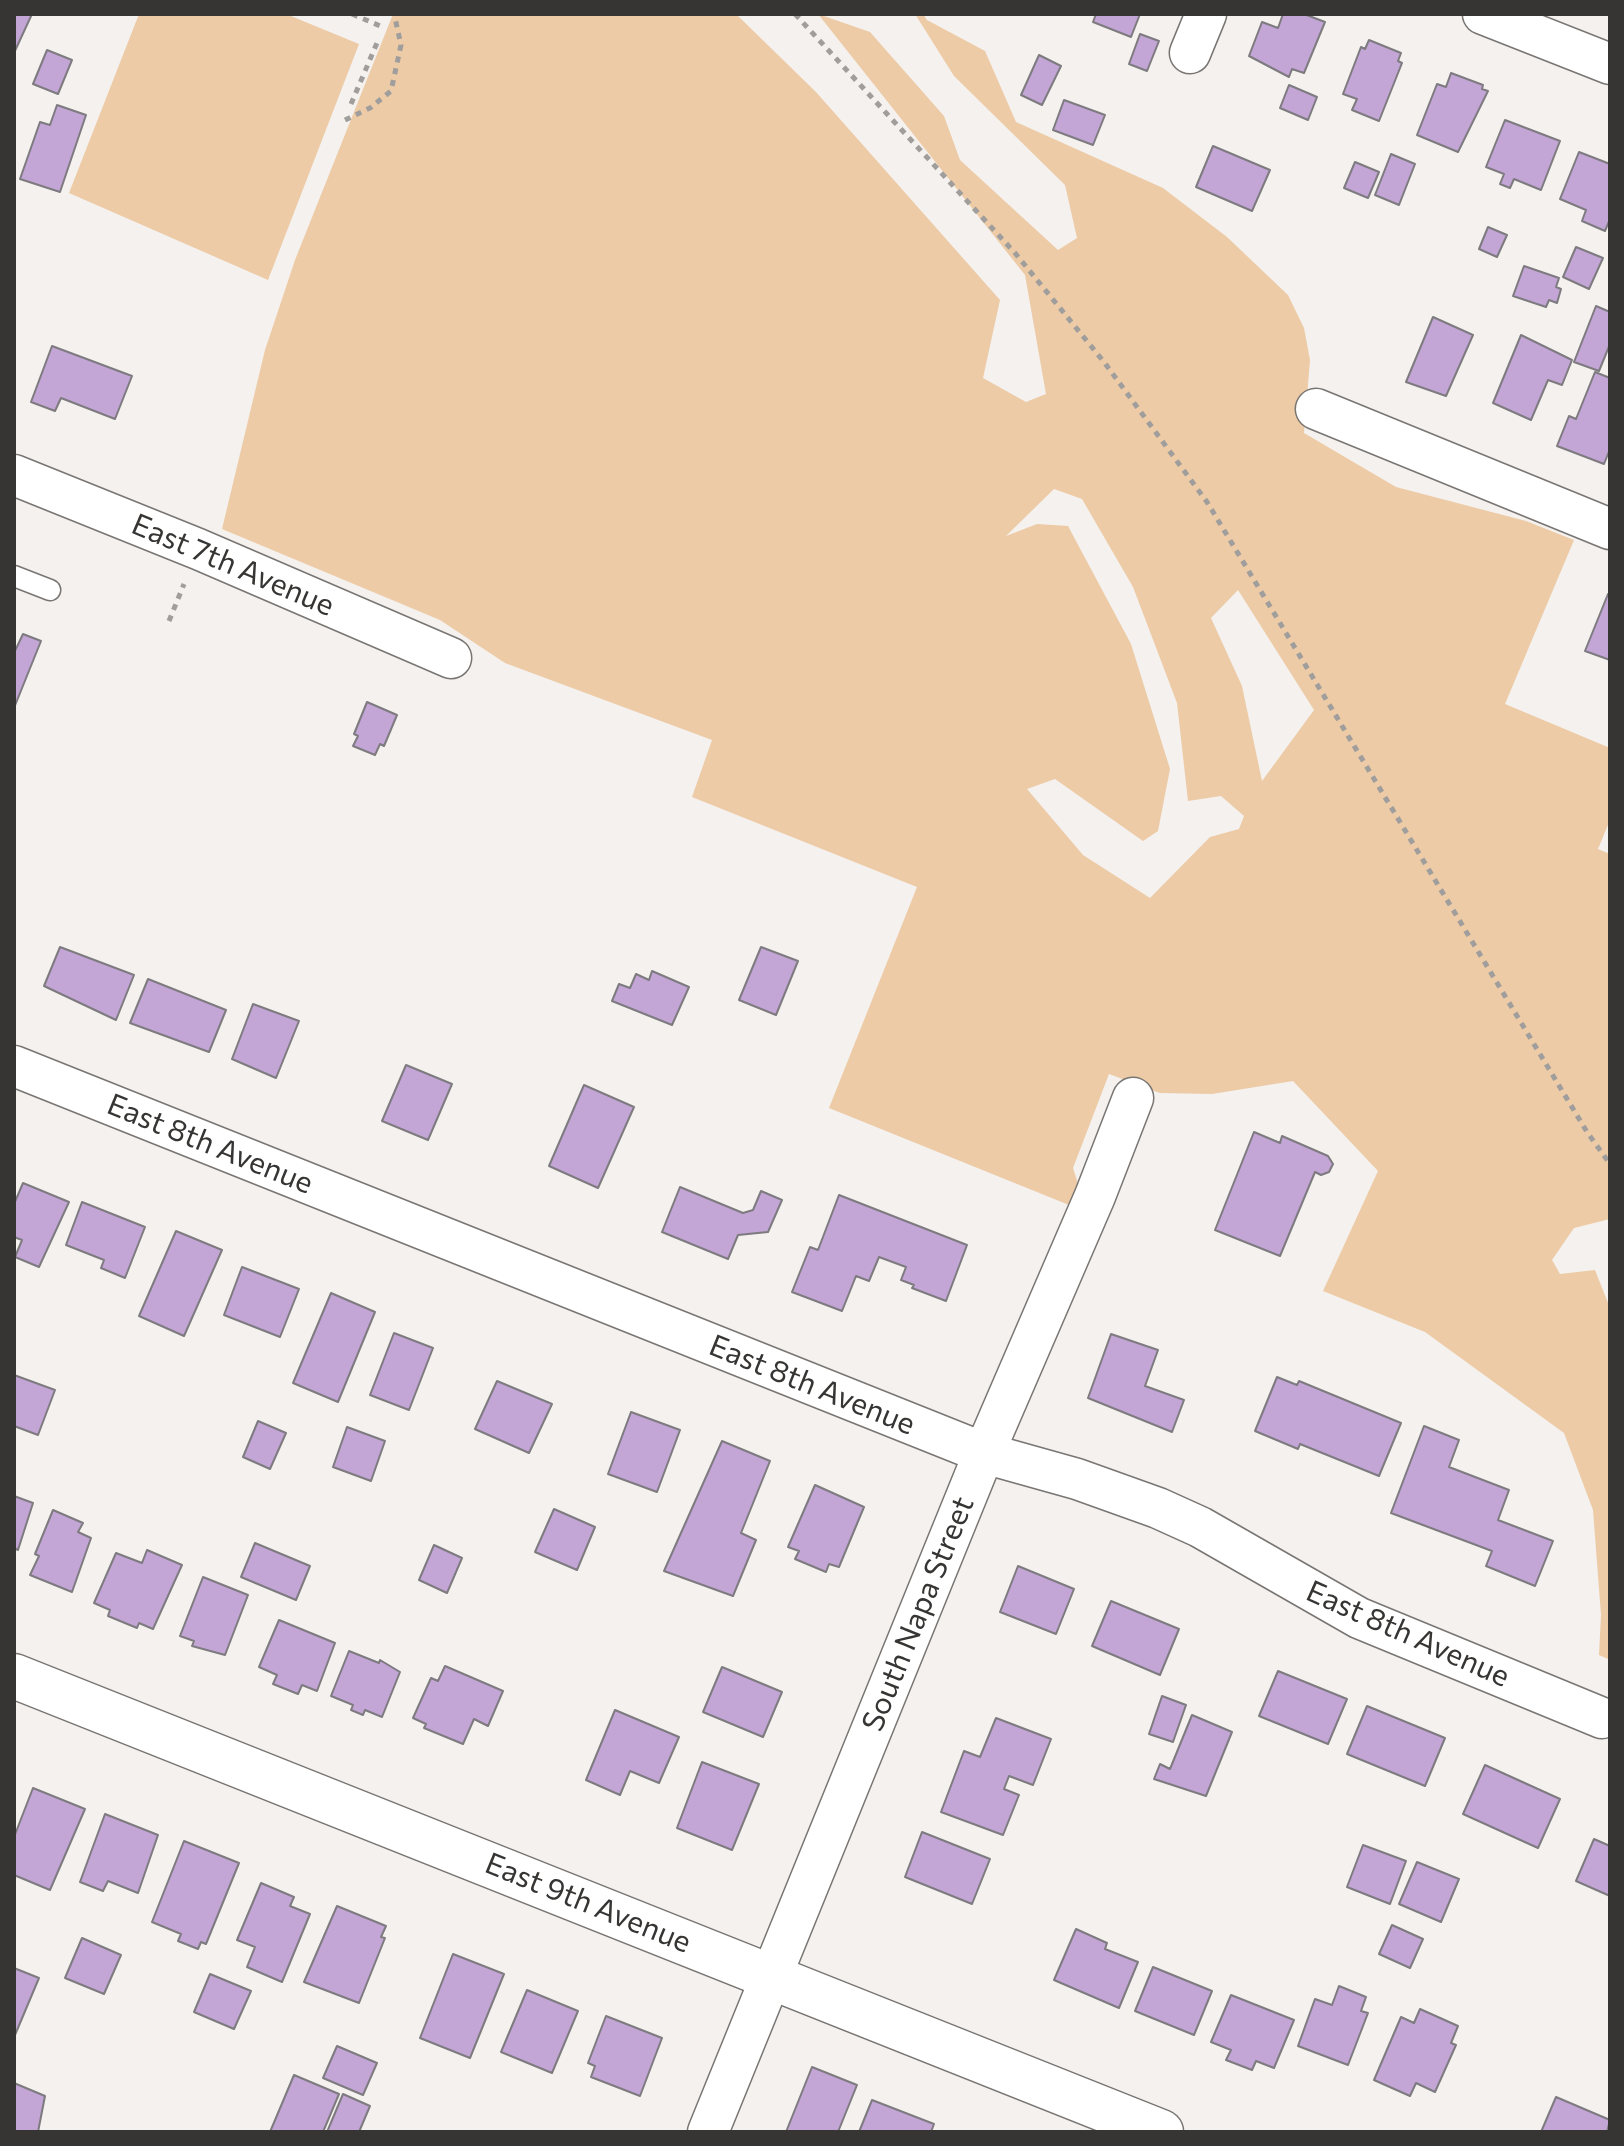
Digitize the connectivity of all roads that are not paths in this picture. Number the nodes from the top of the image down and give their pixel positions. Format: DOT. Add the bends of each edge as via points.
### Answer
graph roads {
  1 [pos="1206,14"];
  2 [pos="1483,14"];
  3 [pos="1190,53"];
  4 [pos="1610,64"];
  5 [pos="1316,409"];
  6 [pos="14,475"];
  7 [pos="1610,529"];
  8 [pos="14,576"];
  9 [pos="50,590"];
  10 [pos="451,658"];
  11 [pos="14,1066"];
  12 [pos="1133,1098"];
  13 [pos="984,1453"];
  14 [pos="14,1676"];
  15 [pos="1602,1718"];
  16 [pos="772,1975"];
  17 [pos="708,2132"];
  18 [pos="1161,2132"];
  1 -- 3 [label="street"];
  2 -- 4 [label="street"];
  5 -- 7 [label="street"];
  6 -- 10 [label="street, East 7th Avenue"];
  8 -- 9 [label="lane"];
  11 -- 13 [label="street, East 8th Avenue"];
  12 -- 13 [label="street, South Napa Street"];
  13 -- 15 [label="street, East 8th Avenue" via="1158,1508 1359,1618"];
  13 -- 16 [label="street, South Napa Street"];
  14 -- 16 [label="street, East 9th Avenue"];
  16 -- 17 [label="street, South Napa Street"];
  16 -- 18 [label="street, East 9th Avenue"];
}
